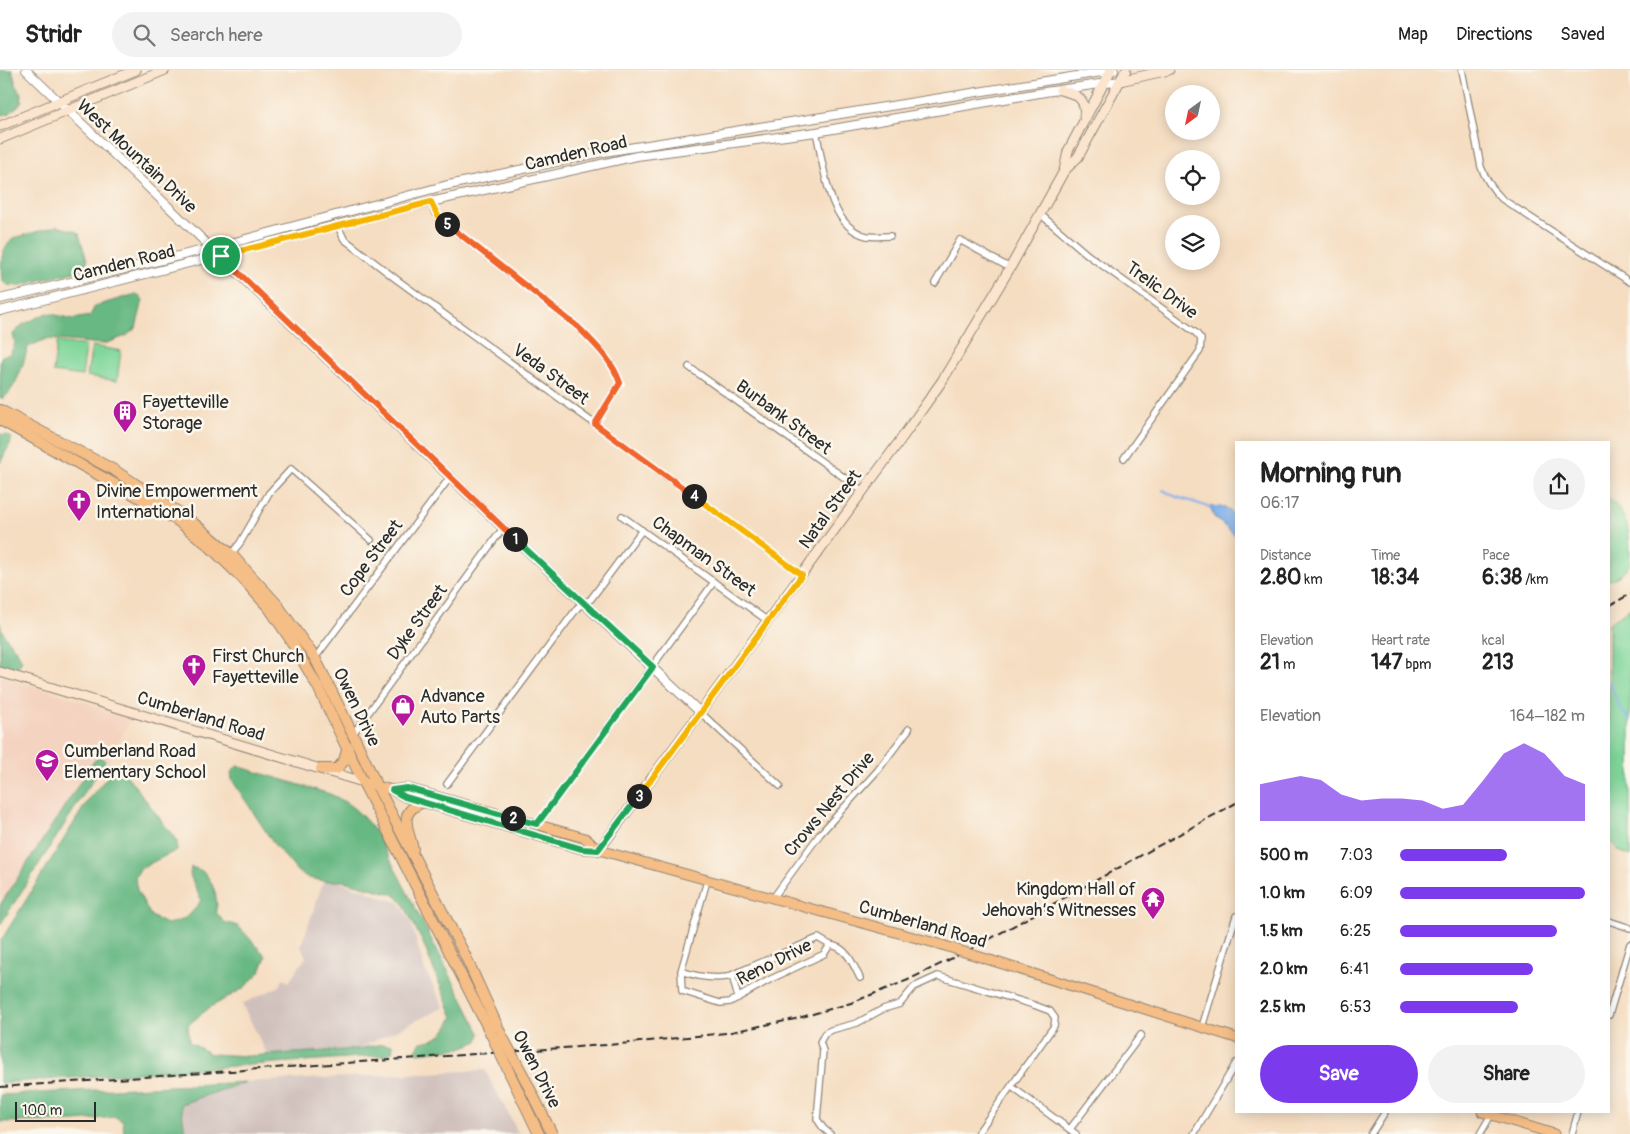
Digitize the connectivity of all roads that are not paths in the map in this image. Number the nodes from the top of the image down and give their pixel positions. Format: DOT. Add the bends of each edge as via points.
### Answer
graph roads {
  1 [pos="26,70"];
  2 [pos="136,70"];
  3 [pos="165,70"];
  4 [pos="1112,70"];
  5 [pos="1126,70"];
  6 [pos="1169,70"];
  7 [pos="1462,70"];
  8 [pos="1120,81"];
  9 [pos="1103,84"];
  10 [pos="1060,90"];
  11 [pos="59,103"];
  12 [pos="67,110"];
  13 [pos="1084,120"];
  14 [pos="0,126"];
  15 [pos="816,132"];
  16 [pos="0,139"];
  17 [pos="1064,171"];
  18 [pos="431,202"];
  19 [pos="1040,214"];
  20 [pos="338,226"];
  21 [pos="890,236"];
  22 [pos="212,248"];
  23 [pos="221,256"];
  24 [pos="1010,268"];
  25 [pos="1630,282"];
  26 [pos="935,283"];
  27 [pos="0,299"];
  28 [pos="0,311"];
  29 [pos="689,367"];
  30 [pos="0,410"];
  31 [pos="0,420"];
  32 [pos="595,424"];
  33 [pos="58,453"];
  34 [pos="1124,458"];
  35 [pos="451,476"];
  36 [pos="125,477"];
  37 [pos="120,487"];
  38 [pos="862,491"];
  39 [pos="179,512"];
  40 [pos="622,516"];
  41 [pos="503,528"];
  42 [pos="642,530"];
  43 [pos="371,540"];
  44 [pos="231,554"];
  45 [pos="802,575"];
  46 [pos="714,582"];
  47 [pos="585,603"];
  48 [pos="768,621"];
  49 [pos="315,658"];
  50 [pos="653,667"];
  51 [pos="0,672"];
  52 [pos="701,713"];
  53 [pos="909,729"];
  54 [pos="353,734"];
  55 [pos="348,747"];
  56 [pos="321,769"];
  57 [pos="363,782"];
  58 [pos="447,784"];
  59 [pos="376,786"];
  60 [pos="780,786"];
  61 [pos="392,790"];
  62 [pos="424,802"];
  63 [pos="537,824"];
  64 [pos="598,850"];
  65 [pos="417,865"];
  66 [pos="707,881"];
  67 [pos="773,898"];
  68 [pos="1235,919"];
  69 [pos="1610,921"];
  70 [pos="1630,928"];
  71 [pos="1630,944"];
  72 [pos="830,945"];
  73 [pos="681,971"];
  74 [pos="732,975"];
  75 [pos="860,978"];
  76 [pos="738,998"];
  77 [pos="1610,1012"];
  78 [pos="1202,1027"];
  79 [pos="496,1034"];
  80 [pos="1141,1035"];
  81 [pos="1235,1038"];
  82 [pos="1235,1065"];
  83 [pos="1012,1087"];
  84 [pos="1384,1113"];
  85 [pos="1578,1113"];
  86 [pos="1487,1114"];
  87 [pos="1070,1129"];
  88 [pos="539,1134"];
  89 [pos="552,1134"];
  90 [pos="830,1134"];
  91 [pos="977,1134"];
  92 [pos="1076,1134"];
  93 [pos="1194,1134"];
  94 [pos="1371,1134"];
  95 [pos="1480,1134"];
  96 [pos="1554,1134"];
  97 [pos="1572,1134"];
  1 -- 11 [label="street, West Mountain Drive"];
  2 -- 11 [label="main road"];
  3 -- 12 [label="main road"];
  4 -- 9 [label="main road, Natal Street"];
  4 -- 22 [label="street, Camden Road" via="598,153 444,186"];
  5 -- 8 [label="main road, Natal Street"];
  6 -- 8 [label="main road, Camden Road"];
  7 -- 25 [label="street" via="1481,167 1496,193"];
  8 -- 9 [label="street, Camden Road"];
  8 -- 17 [label="main road, Natal Street" via="1078,157"];
  9 -- 10 [label="street, Camden Road"];
  9 -- 13 [label="main road, Natal Street"];
  10 -- 13 [label="main road" via="1078,95 1084,102"];
  10 -- 15 [label="street, Camden Road"];
  11 -- 12 [label="street, West Mountain Drive"];
  11 -- 14 [label="main road"];
  12 -- 16 [label="main road"];
  12 -- 22 [label="street, West Mountain Drive"];
  13 -- 17 [label="main road, Natal Street" via="1068,150"];
  15 -- 18 [label="street, Camden Road" via="637,156"];
  15 -- 21 [label="street" via="829,189 845,224 866,236"];
  17 -- 19 [label="main road, Natal Street"];
  18 -- 20 [label="street, Camden Road"];
  18 -- 32 [label="street" via="442,221 578,327 616,372 620,383"];
  19 -- 24 [label="main road, Natal Street"];
  19 -- 34 [label="street, Trelic Drive" via="1088,255 1196,332 1201,339 1200,351"];
  20 -- 23 [label="street, Camden Road"];
  20 -- 32 [label="street, Veda Street" via="348,243"];
  22 -- 23 [label="street, West Mountain Drive"];
  22 -- 27 [label="street, Camden Road"];
  23 -- 28 [label="street, Camden Road"];
  23 -- 35 [label="street, West Mountain Drive"];
  24 -- 26 [label="street" via="960,240"];
  24 -- 38 [label="main road, Natal Street" via="942,381"];
  29 -- 38 [label="street, Burbank Street"];
  30 -- 36 [label="highway, Owen Drive"];
  31 -- 33 [label="highway, Owen Drive"];
  32 -- 45 [label="street, Veda Street"];
  33 -- 36 [label="highway" via="63,451 118,480"];
  33 -- 37 [label="highway, Owen Drive"];
  35 -- 41 [label="street, West Mountain Drive"];
  35 -- 49 [label="street, Cope Street"];
  36 -- 39 [label="highway, Owen Drive"];
  37 -- 39 [label="highway" via="128,485"];
  37 -- 55 [label="highway, Owen Drive" via="208,544 264,603 307,666"];
  38 -- 45 [label="main road, Natal Street"];
  39 -- 44 [label="highway, Owen Drive"];
  40 -- 42 [label="street, Chapman Street"];
  41 -- 47 [label="street, West Mountain Drive"];
  41 -- 54 [label="street, Dyke Street"];
  42 -- 46 [label="street, Chapman Street"];
  42 -- 47 [label="street" via="591,600"];
  43 -- 44 [label="street" via="291,469 269,493"];
  44 -- 49 [label="highway, Owen Drive" via="276,604"];
  45 -- 48 [label="main road, Natal Street"];
  46 -- 48 [label="street, Chapman Street"];
  46 -- 50 [label="street"];
  47 -- 50 [label="street, West Mountain Drive"];
  47 -- 58 [label="street" via="578,607"];
  48 -- 52 [label="main road, Natal Street"];
  49 -- 54 [label="highway, Owen Drive"];
  50 -- 52 [label="street, West Mountain Drive"];
  50 -- 63 [label="street"];
  51 -- 56 [label="main road, Cumberland Road"];
  52 -- 60 [label="street"];
  52 -- 64 [label="main road, Natal Street"];
  53 -- 67 [label="street, Crows Nest Drive" via="878,770 820,834"];
  54 -- 59 [label="highway, Owen Drive"];
  55 -- 56 [label="highway" via="344,761 337,769"];
  55 -- 57 [label="highway, Owen Drive"];
  56 -- 57 [label="main road, Cumberland Road"];
  57 -- 59 [label="main road, Cumberland Road"];
  57 -- 79 [label="highway, Owen Drive"];
  59 -- 61 [label="main road, Cumberland Road"];
  59 -- 65 [label="highway, Owen Drive"];
  61 -- 62 [label="main road, Cumberland Road"];
  61 -- 63 [label="main road, Cumberland Road" via="407,788"];
  62 -- 64 [label="main road, Cumberland Road" via="582,849"];
  62 -- 65 [label="highway" via="413,806 407,814 406,824"];
  63 -- 64 [label="main road, Cumberland Road" via="585,838"];
  64 -- 66 [label="main road, Cumberland Road"];
  65 -- 79 [label="highway, Owen Drive" via="465,955"];
  66 -- 67 [label="main road, Cumberland Road"];
  66 -- 73 [label="street"];
  67 -- 78 [label="main road, Cumberland Road, bridge" via="942,945"];
  68 -- 78 [label="street"];
  69 -- 70 [label="street"];
  71 -- 77 [label="street"];
  72 -- 74 [label="street, Reno Drive" via="818,938"];
  72 -- 75 [label="street" via="844,951"];
  72 -- 76 [label="street, Reno Drive" via="824,954"];
  73 -- 74 [label="street, Reno Drive" via="712,979"];
  73 -- 76 [label="street, Reno Drive" via="682,991 720,1003"];
  74 -- 76 [label="street"];
  78 -- 81 [label="main road, Cumberland Road"];
  79 -- 88 [label="highway, Owen Drive, bridge" via="510,1074"];
  79 -- 89 [label="highway, Owen Drive, bridge" via="522,1073"];
  80 -- 87 [label="street"];
  82 -- 93 [label="street"];
  83 -- 87 [label="street"];
  83 -- 90 [label="street" via="1054,1026 1055,1018 1034,1005 938,976 914,987 900,1004 825,1033 820,1042 823,1051 817,1119"];
  83 -- 91 [label="street"];
  84 -- 94 [label="street"];
  85 -- 97 [label="street"];
  86 -- 95 [label="street"];
  86 -- 96 [label="main road"];
  87 -- 92 [label="street"];
}
